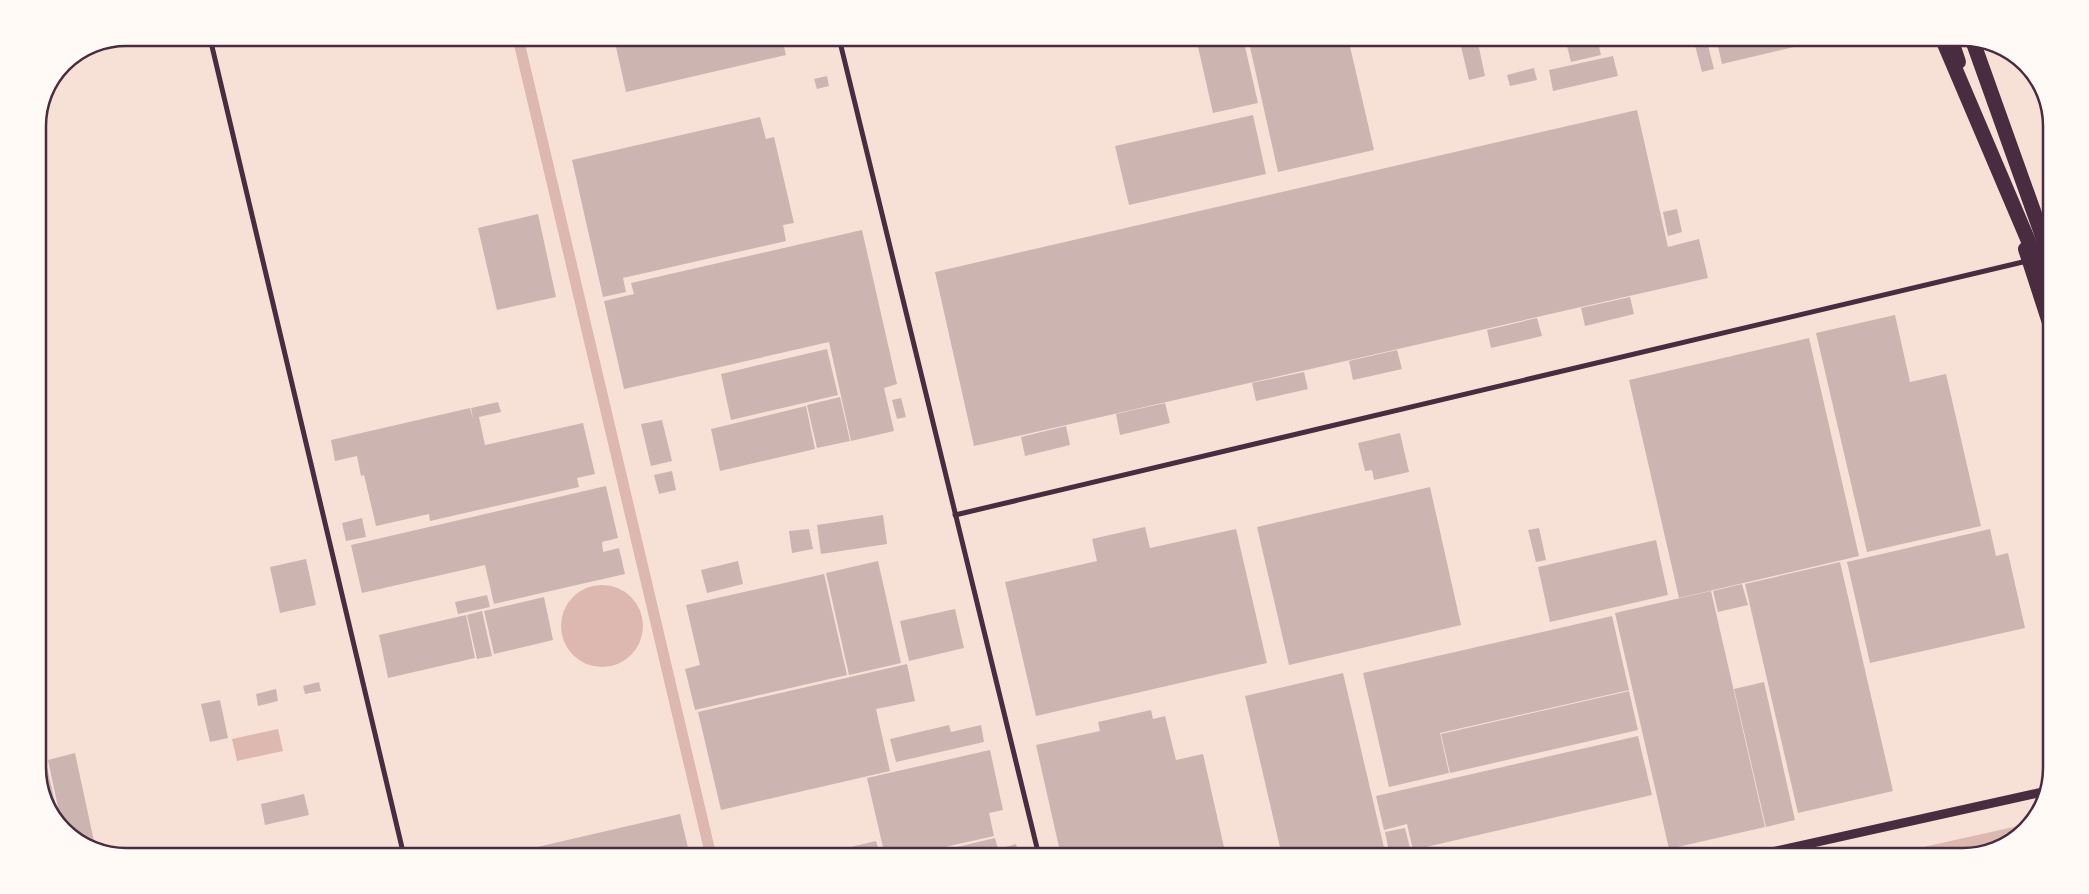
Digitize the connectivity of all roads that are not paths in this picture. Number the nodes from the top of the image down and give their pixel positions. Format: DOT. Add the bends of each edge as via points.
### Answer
graph roads {
  1 [pos="212,46"];
  2 [pos="840,46"];
  3 [pos="1945,46"];
  4 [pos="1953,46"];
  5 [pos="1975,48"];
  6 [pos="2043,238"];
  7 [pos="2029,261"];
  8 [pos="2043,275"];
  9 [pos="2043,305"];
  10 [pos="955,515"];
  11 [pos="2038,793"];
  12 [pos="402,848"];
  13 [pos="1037,848"];
  14 [pos="1790,848"];
  1 -- 12 [label="street"];
  2 -- 10 [label="street"];
  3 -- 8 [label="highway"];
  4 -- 7 [label="highway"];
  5 -- 6 [label="highway"];
  7 -- 9 [label="highway"];
  7 -- 10 [label="street"];
  10 -- 13 [label="street"];
  11 -- 14 [label="street"];
}
